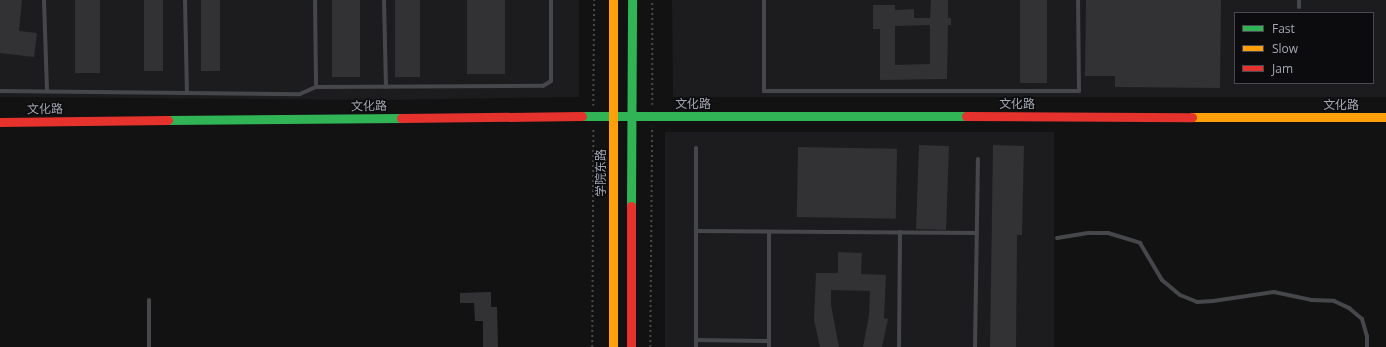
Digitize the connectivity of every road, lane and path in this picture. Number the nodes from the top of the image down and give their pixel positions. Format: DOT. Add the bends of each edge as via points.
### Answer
graph roads {
  1 [pos="44,0"];
  2 [pos="185,0"];
  3 [pos="315,0"];
  4 [pos="384,0"];
  5 [pos="551,0"];
  6 [pos="594,0"];
  7 [pos="613,0"];
  8 [pos="632,0"];
  9 [pos="652,0"];
  10 [pos="764,0"];
  11 [pos="1078,0"];
  12 [pos="1299,0"];
  13 [pos="1299,8"];
  14 [pos="316,87"];
  15 [pos="386,87"];
  16 [pos="0,91"];
  17 [pos="47,91"];
  18 [pos="187,93"];
  19 [pos="593,116"];
  20 [pos="613,116"];
  21 [pos="632,116"];
  22 [pos="652,116"];
  23 [pos="1386,117"];
  24 [pos="0,122"];
  25 [pos="696,148"];
  26 [pos="978,158"];
  27 [pos="696,231"];
  28 [pos="769,232"];
  29 [pos="900,232"];
  30 [pos="977,233"];
  31 [pos="1056,238"];
  32 [pos="149,300"];
  33 [pos="696,340"];
  34 [pos="769,341"];
  35 [pos="149,347"];
  36 [pos="592,347"];
  37 [pos="613,347"];
  38 [pos="632,347"];
  39 [pos="650,347"];
  40 [pos="696,347"];
  41 [pos="769,347"];
  42 [pos="898,347"];
  43 [pos="975,347"];
  44 [pos="1367,347"];
  1 -- 17 [label="lane"];
  2 -- 18 [label="lane"];
  3 -- 14 [label="lane"];
  4 -- 15 [label="lane"];
  5 -- 15 [label="lane" via="551,81 543,86"];
  6 -- 19 [label="path"];
  7 -- 20 [label="street, 学院东路"];
  8 -- 21 [label="street"];
  9 -- 22 [label="path"];
  10 -- 11 [label="lane" via="764,91 1079,91"];
  12 -- 13 [label="lane"];
  14 -- 15 [label="lane"];
  14 -- 18 [label="lane" via="300,94"];
  16 -- 17 [label="lane"];
  17 -- 18 [label="lane"];
  19 -- 20 [label="street, 文化路"];
  19 -- 24 [label="street, 文化路"];
  19 -- 36 [label="path"];
  20 -- 21 [label="street, 文化路"];
  20 -- 37 [label="street, 学院东路"];
  21 -- 22 [label="street, 文化路"];
  21 -- 38 [label="street"];
  22 -- 23 [label="street, 文化路"];
  22 -- 39 [label="path"];
  25 -- 27 [label="lane"];
  26 -- 30 [label="lane"];
  27 -- 28 [label="lane"];
  27 -- 33 [label="lane"];
  28 -- 29 [label="lane"];
  28 -- 34 [label="lane"];
  29 -- 30 [label="lane"];
  29 -- 42 [label="lane"];
  30 -- 43 [label="lane"];
  31 -- 44 [label="lane" via="1108,233 1140,243 1162,280 1180,295 1197,302 1213,302 1274,292 1311,300 1334,301 1349,308 1362,319"];
  32 -- 35 [label="lane"];
  33 -- 34 [label="lane"];
  33 -- 40 [label="lane"];
  34 -- 41 [label="lane"];
}
